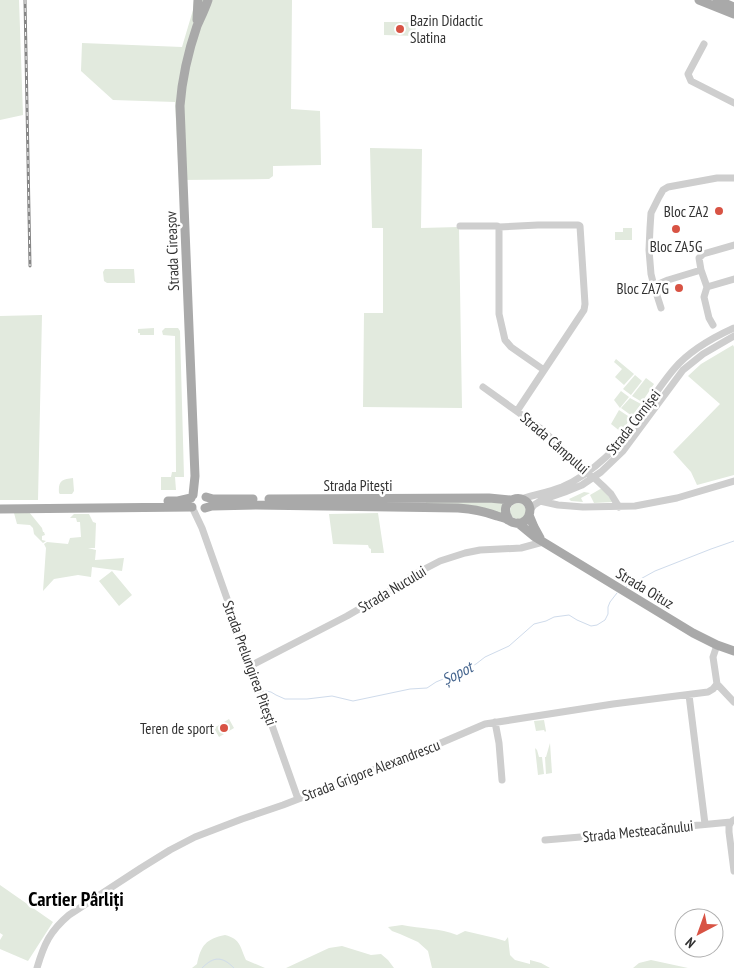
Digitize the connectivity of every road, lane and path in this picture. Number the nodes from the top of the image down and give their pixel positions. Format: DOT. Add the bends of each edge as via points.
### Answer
graph roads {
  1 [pos="198,0"];
  2 [pos="208,0"];
  3 [pos="699,0"];
  4 [pos="718,0"];
  5 [pos="734,7"];
  6 [pos="734,14"];
  7 [pos="197,26"];
  8 [pos="704,44"];
  9 [pos="734,103"];
  10 [pos="734,178"];
  11 [pos="460,226"];
  12 [pos="499,227"];
  13 [pos="734,245"];
  14 [pos="701,270"];
  15 [pos="734,279"];
  16 [pos="654,286"];
  17 [pos="707,287"];
  18 [pos="662,308"];
  19 [pos="713,325"];
  20 [pos="731,333"];
  21 [pos="701,351"];
  22 [pos="544,370"];
  23 [pos="483,387"];
  24 [pos="517,411"];
  25 [pos="588,472"];
  26 [pos="195,476"];
  27 [pos="594,477"];
  28 [pos="734,481"];
  29 [pos="567,492"];
  30 [pos="192,496"];
  31 [pos="204,496"];
  32 [pos="521,499"];
  33 [pos="511,500"];
  34 [pos="540,501"];
  35 [pos="319,503"];
  36 [pos="0,504"];
  37 [pos="573,507"];
  38 [pos="619,507"];
  39 [pos="192,508"];
  40 [pos="0,509"];
  41 [pos="204,509"];
  42 [pos="530,513"];
  43 [pos="509,520"];
  44 [pos="518,524"];
  45 [pos="202,528"];
  46 [pos="543,542"];
  47 [pos="717,646"];
  48 [pos="733,649"];
  49 [pos="250,666"];
  50 [pos="717,684"];
  51 [pos="689,695"];
  52 [pos="734,702"];
  53 [pos="495,722"];
  54 [pos="502,780"];
  55 [pos="298,799"];
  56 [pos="732,821"];
  57 [pos="705,824"];
  58 [pos="546,840"];
  59 [pos="734,871"];
  60 [pos="37,968"];
  1 -- 7 [label="main road, Strada Cireașov"];
  2 -- 7 [label="main road, Strada Cireașov"];
  3 -- 6 [label="main road"];
  4 -- 5 [label="main road"];
  7 -- 26 [label="main road, Strada Cireașov" via="185,69 180,106"];
  8 -- 9 [label="street" via="688,74 691,82"];
  10 -- 16 [label="street" via="704,179 663,190 651,213 649,250"];
  11 -- 12 [label="street"];
  12 -- 22 [label="street" via="499,314 505,340"];
  12 -- 22 [label="street" via="580,226 584,310"];
  13 -- 14 [label="street" via="701,255"];
  14 -- 16 [label="street"];
  14 -- 17 [label="street"];
  15 -- 17 [label="street"];
  16 -- 18 [label="street"];
  17 -- 19 [label="street" via="704,297"];
  20 -- 21 [label="street, Strada Cornișei"];
  21 -- 25 [label="street, Strada Cornișei" via="688,356 675,368 616,448"];
  21 -- 27 [label="street, Strada Cornișei" via="683,370 623,451"];
  22 -- 24 [label="street"];
  23 -- 24 [label="street, Strada Câmpului"];
  24 -- 25 [label="street, Strada Câmpului"];
  25 -- 27 [label="street, Strada Câmpului"];
  25 -- 32 [label="street, Strada Cornișei" via="562,487"];
  26 -- 30 [label="main road, Strada Cireașov"];
  26 -- 31 [label="main road, Strada Cireașov"];
  27 -- 29 [label="street, Strada Cornișei"];
  27 -- 38 [label="street, Strada Câmpului"];
  28 -- 38 [label="street" via="677,498"];
  29 -- 34 [label="street, Strada Cornișei"];
  29 -- 37 [label="street" via="567,502"];
  30 -- 31 [label="main road, Strada Pitești" via="199,493"];
  30 -- 36 [label="main road, Strada Pitești" via="178,501"];
  30 -- 39 [label="main road"];
  31 -- 35 [label="main road, Strada Pitești"];
  31 -- 41 [label="main road" via="207,503"];
  32 -- 33 [label="main road"];
  32 -- 42 [label="main road" via="528,504"];
  33 -- 35 [label="main road, Strada Pitești"];
  33 -- 43 [label="main road" via="505,511"];
  34 -- 37 [label="street"];
  34 -- 42 [label="street, Strada Cornișei"];
  35 -- 41 [label="main road, Strada Pitești" via="212,506"];
  35 -- 43 [label="main road, Strada Pitești" via="470,509"];
  37 -- 38 [label="street"];
  39 -- 40 [label="main road, Strada Pitești"];
  39 -- 41 [label="main road, Strada Pitești"];
  39 -- 45 [label="street, Strada Prelungirea Pitești"];
  41 -- 45 [label="street, Strada Prelungirea Pitești"];
  42 -- 44 [label="main road" via="524,522"];
  42 -- 46 [label="main road"];
  43 -- 44 [label="main road"];
  44 -- 46 [label="main road, Strada Oituz"];
  45 -- 49 [label="street, Strada Prelungirea Pitești"];
  46 -- 47 [label="main road, Strada Oituz"];
  46 -- 49 [label="street, Strada Nucului" via="516,549 480,550 440,561 347,616"];
  47 -- 48 [label="main road, Strada Oituz"];
  47 -- 50 [label="street" via="713,656"];
  49 -- 55 [label="street, Strada Prelungirea Pitești"];
  50 -- 51 [label="street, Strada Grigore Alexandrescu" via="708,692"];
  50 -- 52 [label="street"];
  51 -- 53 [label="street, Strada Grigore Alexandrescu"];
  51 -- 57 [label="street"];
  53 -- 54 [label="street"];
  53 -- 55 [label="street, Strada Grigore Alexandrescu"];
  55 -- 60 [label="street, Strada Grigore Alexandrescu" via="195,837 141,868 58,924"];
  56 -- 57 [label="street, Strada Mesteacănului"];
  56 -- 59 [label="street, Strada Mesteacănului" via="729,832"];
  57 -- 58 [label="street, Strada Mesteacănului"];
}
